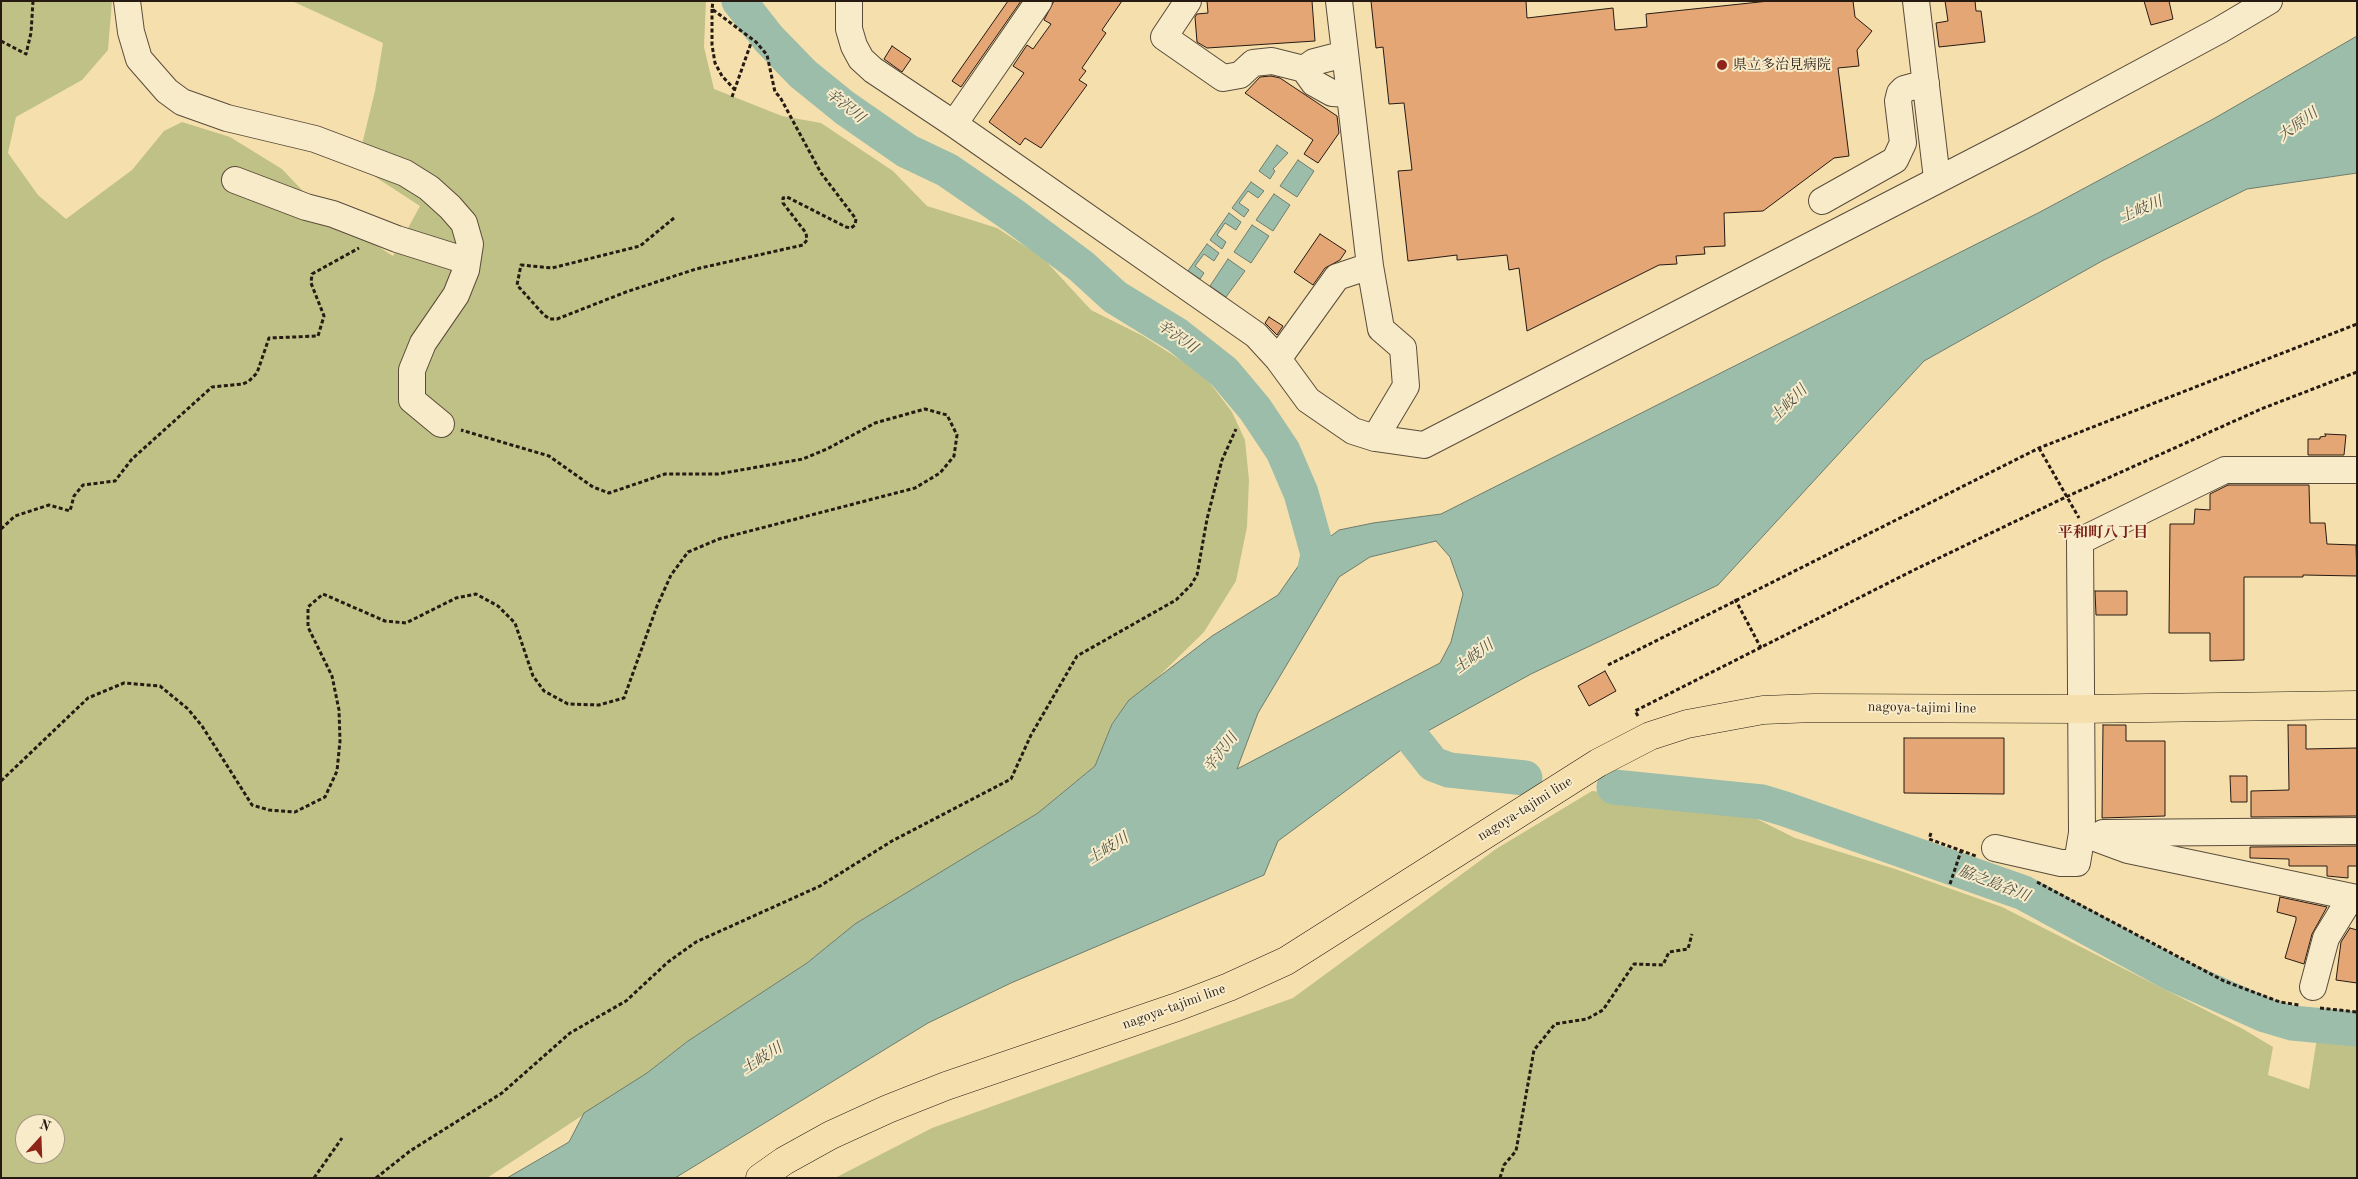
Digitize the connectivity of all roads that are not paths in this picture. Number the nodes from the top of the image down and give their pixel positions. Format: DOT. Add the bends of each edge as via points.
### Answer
graph roads {
  1 [pos="127,1"];
  2 [pos="849,1"];
  3 [pos="1039,1"];
  4 [pos="1188,1"];
  5 [pos="1339,1"];
  6 [pos="1916,1"];
  7 [pos="2269,1"];
  8 [pos="1345,54"];
  9 [pos="1304,69"];
  10 [pos="1926,83"];
  11 [pos="1350,94"];
  12 [pos="954,124"];
  13 [pos="1937,179"];
  14 [pos="235,180"];
  15 [pos="1822,200"];
  16 [pos="467,261"];
  17 [pos="1370,266"];
  18 [pos="1278,359"];
  19 [pos="441,424"];
  20 [pos="1375,438"];
  21 [pos="2357,470"];
  22 [pos="2357,705"];
  23 [pos="2080,709"];
  24 [pos="2357,831"];
  25 [pos="2082,833"];
  26 [pos="1986,852"];
  27 [pos="2354,898"];
  28 [pos="2309,1000"];
  29 [pos="760,1178"];
  1 -- 16 [label="street" via="130,32 139,59 182,102 227,118 315,139 405,173 429,188 464,223 470,244"];
  2 -- 12 [label="street" via="849,28 862,59 873,70"];
  3 -- 12 [label="street"];
  4 -- 9 [label="street" via="1164,37 1223,78 1240,75 1253,63 1272,61"];
  5 -- 8 [label="street"];
  6 -- 10 [label="street"];
  7 -- 13 [label="street" via="2023,136"];
  8 -- 9 [label="street" via="1314,62"];
  8 -- 11 [label="street"];
  9 -- 11 [label="street" via="1314,83 1332,93"];
  10 -- 13 [label="street"];
  10 -- 15 [label="street" via="1900,93 1903,143 1895,160"];
  11 -- 17 [label="street"];
  12 -- 18 [label="street" via="1256,335"];
  13 -- 20 [label="street" via="1424,445"];
  14 -- 16 [label="street"];
  16 -- 19 [label="street" via="456,295 423,343 412,370 412,400"];
  17 -- 18 [label="street" via="1337,277"];
  17 -- 20 [label="street" via="1381,328 1403,348 1406,386"];
  18 -- 20 [label="street" via="1308,400 1352,431"];
  21 -- 23 [label="street" via="2225,470 2080,541"];
  22 -- 23 [label="main road, nagoya-tajimi line"];
  23 -- 25 [label="street"];
  23 -- 29 [label="main road, nagoya-tajimi line" via="1763,710 1713,718 1650,736 1598,763 1286,961 1177,1007 888,1108 831,1135"];
  24 -- 25 [label="street"];
  25 -- 26 [label="street" via="2077,863"];
  25 -- 27 [label="street" via="2128,850"];
  27 -- 28 [label="street" via="2326,938"];
}
